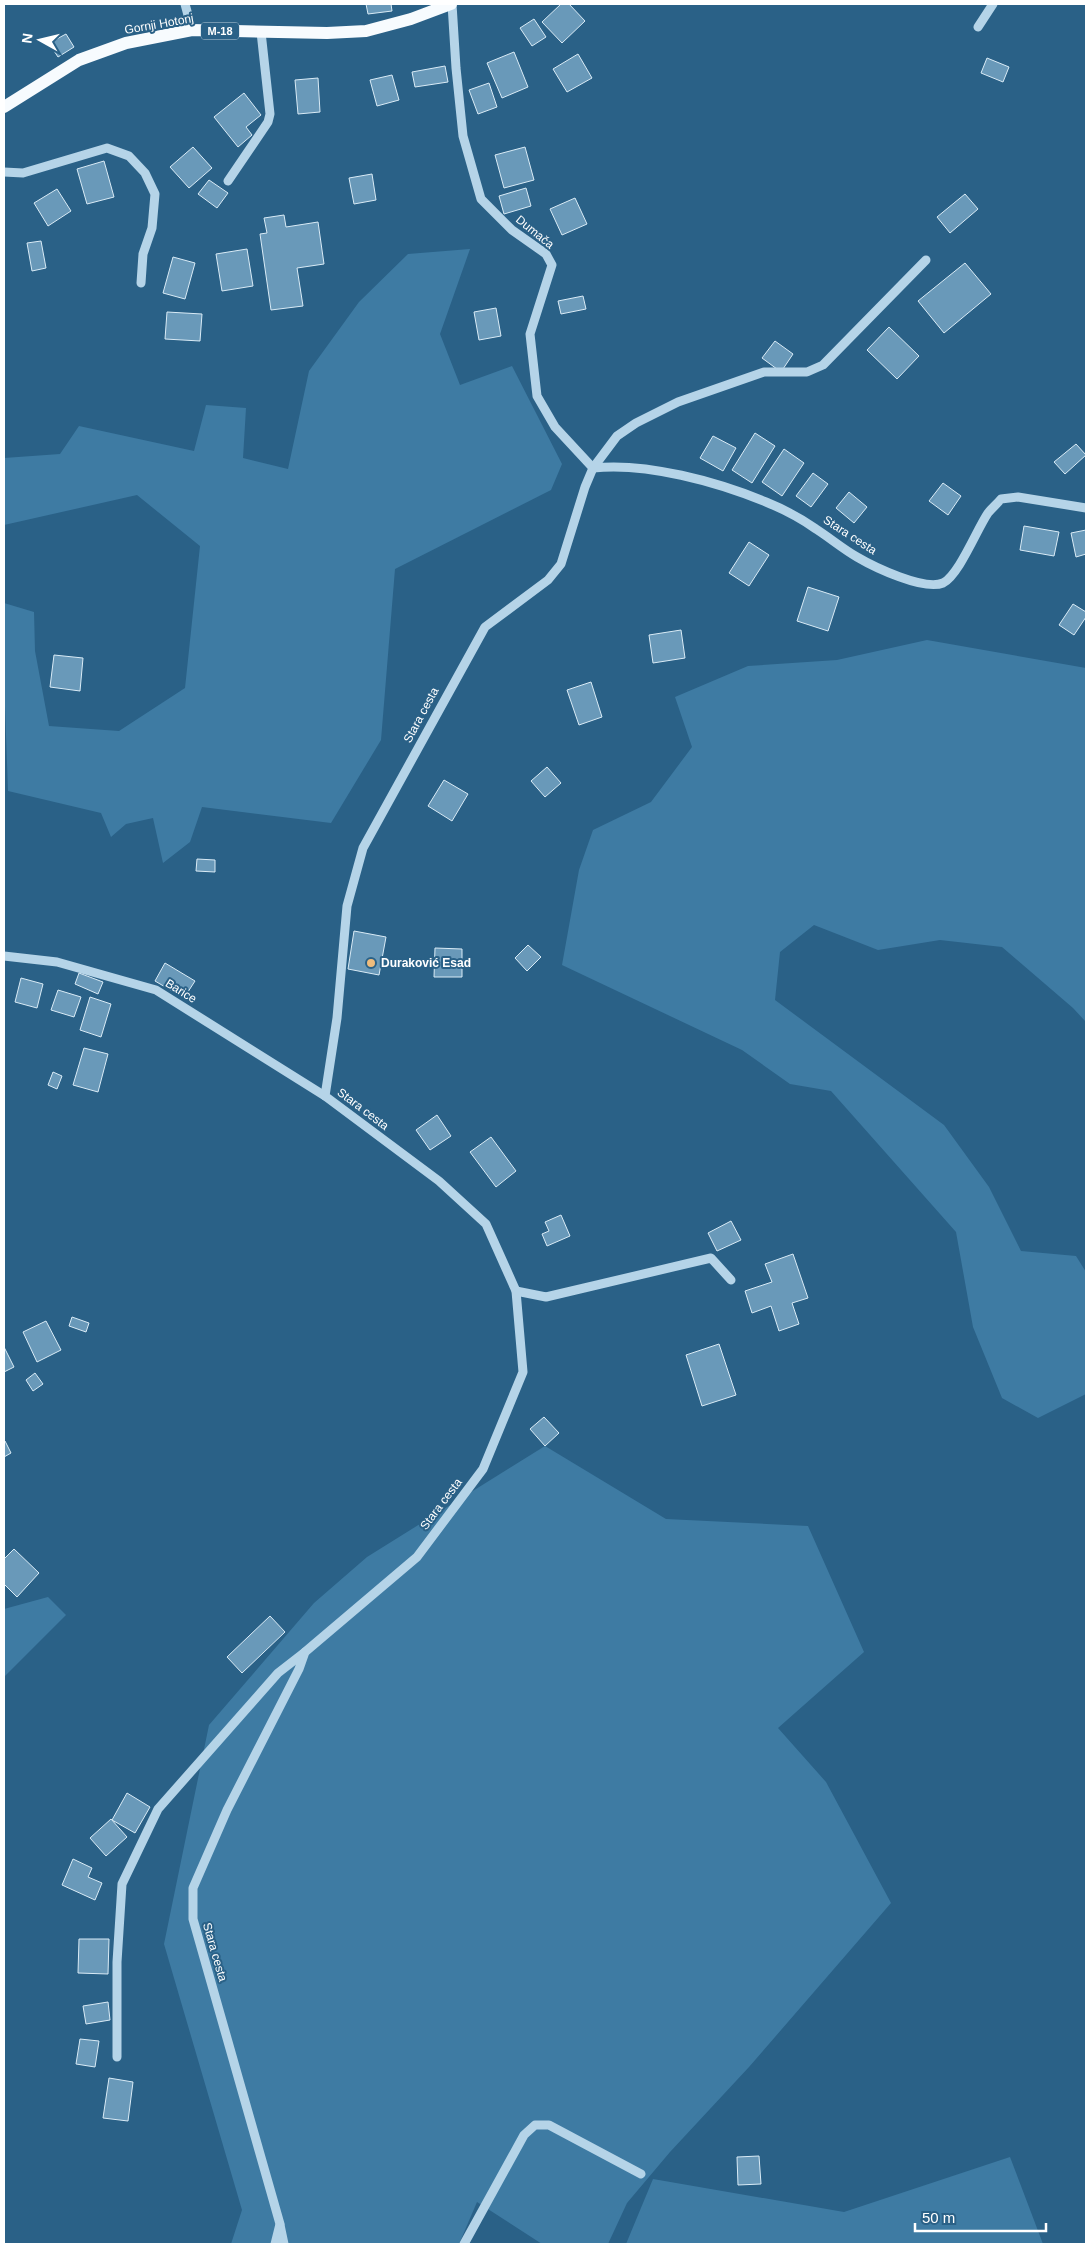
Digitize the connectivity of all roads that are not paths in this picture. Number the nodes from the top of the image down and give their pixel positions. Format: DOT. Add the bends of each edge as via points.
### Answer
graph roads {
  1 [pos="185,4"];
  2 [pos="451,4"];
  3 [pos="993,4"];
  4 [pos="433,7"];
  5 [pos="978,28"];
  6 [pos="192,30"];
  7 [pos="261,32"];
  8 [pos="4,108"];
  9 [pos="4,172"];
  10 [pos="228,181"];
  11 [pos="926,260"];
  12 [pos="140,283"];
  13 [pos="593,468"];
  14 [pos="1086,508"];
  15 [pos="4,956"];
  16 [pos="324,1096"];
  17 [pos="731,1280"];
  18 [pos="516,1291"];
  19 [pos="305,1652"];
  20 [pos="117,2057"];
  21 [pos="641,2174"];
  22 [pos="280,2224"];
  23 [pos="274,2244"];
  24 [pos="284,2244"];
  25 [pos="464,2244"];
  1 -- 6 [label="street"];
  2 -- 4 [label="main road, Gornji Hotonj / M-18"];
  2 -- 13 [label="street, Dumača" via="463,136 481,198 512,230 546,254 552,265 530,334 537,396 555,427"];
  3 -- 5 [label="street"];
  4 -- 7 [label="main road, Gornji Hotonj / M-18" via="411,19 366,31"];
  6 -- 7 [label="main road, Gornji Hotonj / M-18"];
  6 -- 8 [label="main road, Gornji Hotonj / M-18" via="126,43 78,60"];
  7 -- 10 [label="street" via="270,114 268,125 258,134"];
  9 -- 12 [label="street" via="23,173 107,148 129,156 145,173 155,194 152,228"];
  11 -- 13 [label="street, Stara cesta" via="823,366 807,372 764,372 678,402 617,436"];
  13 -- 14 [label="street, Stara cesta" via="635,468 711,482 768,502 878,568 930,584 943,583 956,570 988,514 1001,500 1018,497"];
  13 -- 16 [label="street, Stara cesta" via="561,564 548,580 485,627 364,848 347,906 337,1018"];
  15 -- 16 [label="street, Barice" via="57,962 156,990"];
  16 -- 18 [label="street, Stara cesta" via="439,1181 486,1224"];
  17 -- 18 [label="street" via="711,1258 546,1297"];
  18 -- 19 [label="street, Stara cesta" via="523,1372 483,1469 417,1557"];
  19 -- 20 [label="street, Stara cesta" via="278,1673 158,1809 122,1884 117,1962"];
  19 -- 22 [label="street, Stara cesta" via="227,1810 193,1888 193,1919"];
  21 -- 25 [label="street" via="549,2125 535,2125 524,2135"];
  22 -- 23 [label="street"];
  22 -- 24 [label="street, Stara cesta"];
}
